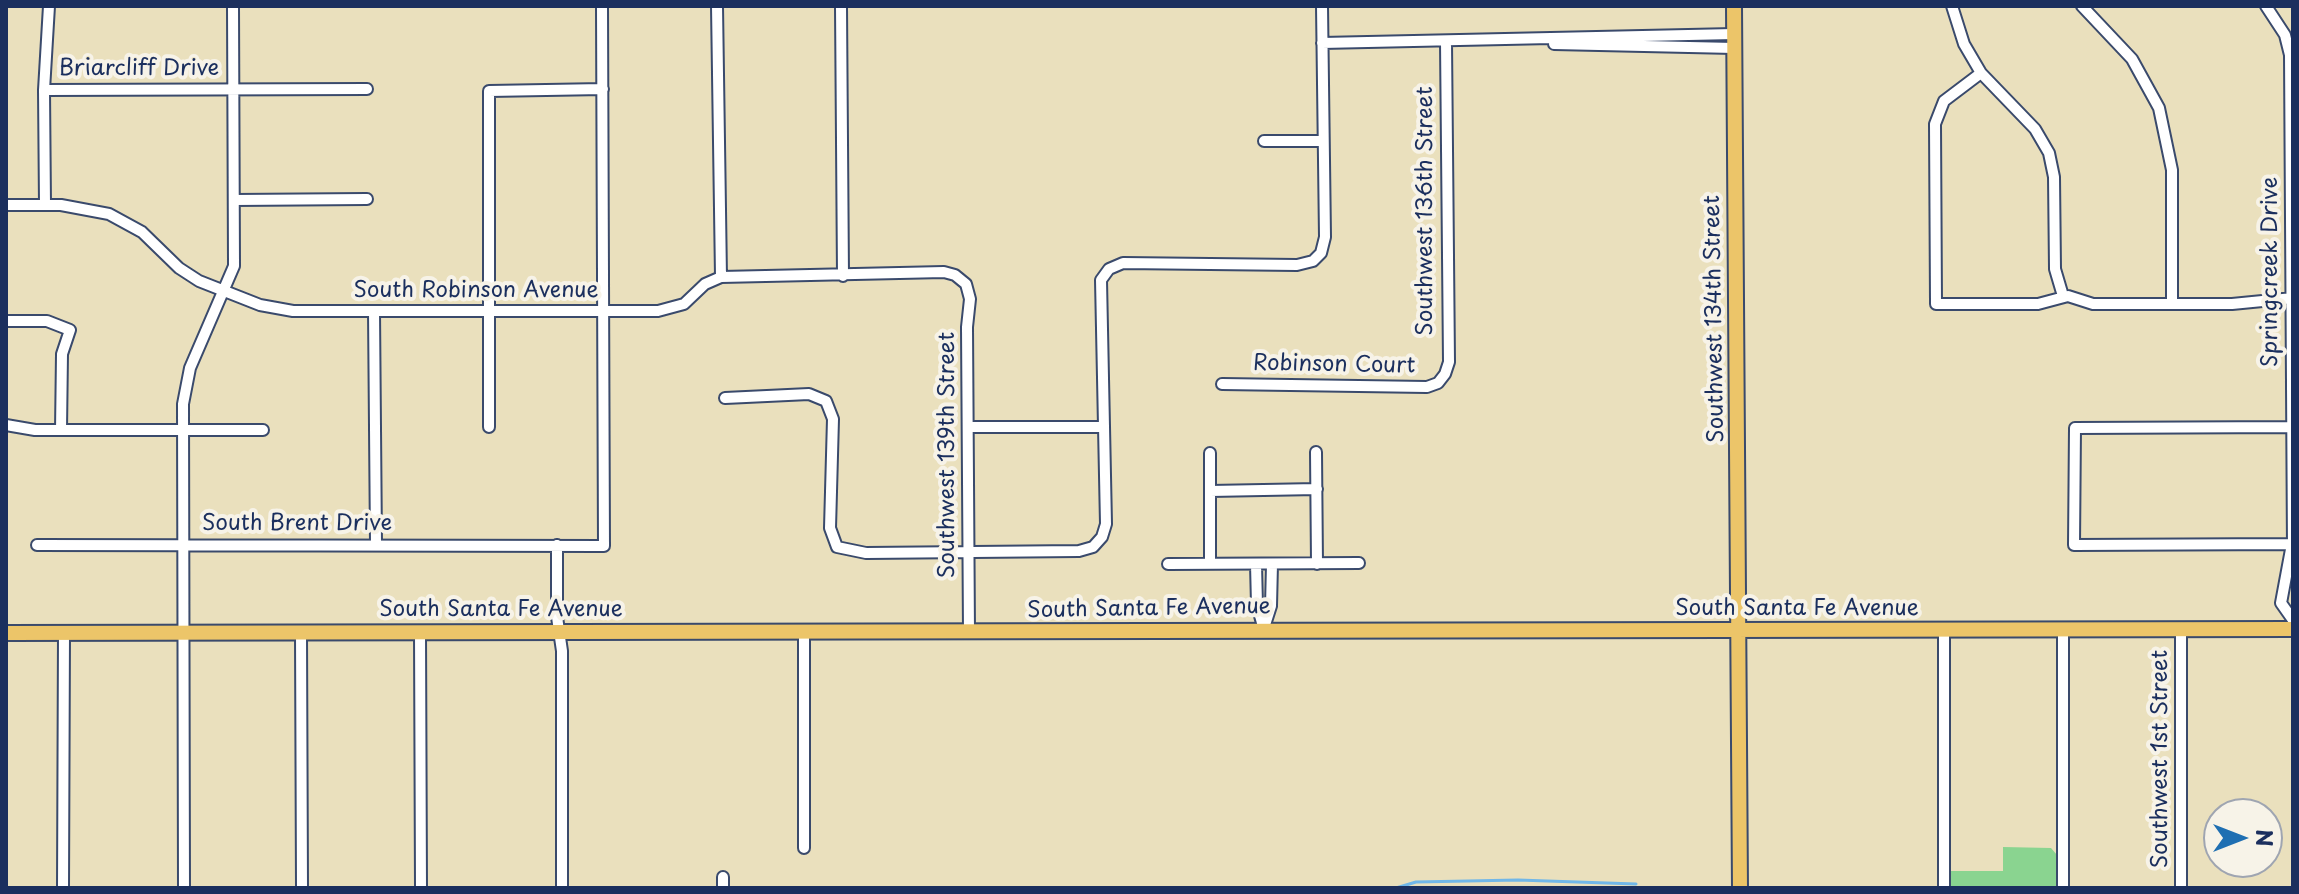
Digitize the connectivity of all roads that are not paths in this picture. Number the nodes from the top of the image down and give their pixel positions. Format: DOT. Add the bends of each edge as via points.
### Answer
graph roads {
  1 [pos="49,6"];
  2 [pos="233,6"];
  3 [pos="602,6"];
  4 [pos="717,6"];
  5 [pos="841,6"];
  6 [pos="1322,6"];
  7 [pos="1734,6"];
  8 [pos="1952,6"];
  9 [pos="2082,6"];
  10 [pos="2266,6"];
  11 [pos="1734,41"];
  12 [pos="1446,42"];
  13 [pos="1322,43"];
  14 [pos="1981,73"];
  15 [pos="2292,74"];
  16 [pos="233,89"];
  17 [pos="367,89"];
  18 [pos="603,89"];
  19 [pos="44,90"];
  20 [pos="1264,141"];
  21 [pos="1323,141"];
  22 [pos="2292,184"];
  23 [pos="367,199"];
  24 [pos="234,200"];
  25 [pos="6,205"];
  26 [pos="45,205"];
  27 [pos="843,276"];
  28 [pos="721,277"];
  29 [pos="224,291"];
  30 [pos="2063,296"];
  31 [pos="2292,298"];
  32 [pos="2172,303"];
  33 [pos="374,311"];
  34 [pos="489,311"];
  35 [pos="603,311"];
  36 [pos="6,321"];
  37 [pos="1442,379"];
  38 [pos="1222,384"];
  39 [pos="725,398"];
  40 [pos="6,425"];
  41 [pos="489,427"];
  42 [pos="968,427"];
  43 [pos="1102,427"];
  44 [pos="2292,427"];
  45 [pos="61,430"];
  46 [pos="263,430"];
  47 [pos="182,431"];
  48 [pos="1316,452"];
  49 [pos="1210,453"];
  50 [pos="1317,489"];
  51 [pos="1210,491"];
  52 [pos="376,544"];
  53 [pos="2293,544"];
  54 [pos="37,545"];
  55 [pos="183,545"];
  56 [pos="557,545"];
  57 [pos="969,550"];
  58 [pos="2293,550"];
  59 [pos="1359,563"];
  60 [pos="1168,564"];
  61 [pos="1210,564"];
  62 [pos="1256,564"];
  63 [pos="1272,564"];
  64 [pos="1317,564"];
  65 [pos="2293,620"];
  66 [pos="2181,629"];
  67 [pos="2293,629"];
  68 [pos="1264,630"];
  69 [pos="1944,630"];
  70 [pos="2063,630"];
  71 [pos="420,632"];
  72 [pos="560,632"];
  73 [pos="804,632"];
  74 [pos="1740,632"];
  75 [pos="6,633"];
  76 [pos="64,633"];
  77 [pos="183,633"];
  78 [pos="301,633"];
  79 [pos="969,633"];
  80 [pos="804,848"];
  81 [pos="63,888"];
  82 [pos="184,888"];
  83 [pos="302,888"];
  84 [pos="421,888"];
  85 [pos="562,888"];
  86 [pos="1740,888"];
  87 [pos="1944,888"];
  88 [pos="2063,888"];
  89 [pos="2181,888"];
  1 -- 19 [label="street"];
  2 -- 16 [label="street"];
  3 -- 18 [label="street"];
  4 -- 28 [label="street"];
  5 -- 27 [label="street"];
  6 -- 13 [label="street"];
  7 -- 11 [label="main road, Southwest 134th Street"];
  8 -- 14 [label="street" via="1964,44"];
  9 -- 32 [label="street" via="2132,59 2159,108 2171,158"];
  10 -- 15 [label="street, Springcreek Drive" via="2285,35"];
  11 -- 12 [label="street"];
  11 -- 74 [label="main road, Southwest 134th Street"];
  12 -- 13 [label="street"];
  12 -- 37 [label="street, Southwest 136th Street" via="1449,362"];
  13 -- 21 [label="street"];
  14 -- 30 [label="street" via="2035,129 2049,153 2055,269"];
  14 -- 30 [label="street" via="1944,101 1935,124 1936,304 2024,305"];
  15 -- 22 [label="street, Springcreek Drive"];
  16 -- 17 [label="street, Briarcliff Drive"];
  16 -- 19 [label="street, Briarcliff Drive"];
  16 -- 24 [label="street"];
  18 -- 34 [label="street" via="489,91"];
  18 -- 35 [label="street"];
  19 -- 26 [label="street"];
  20 -- 21 [label="street"];
  21 -- 43 [label="street" via="1325,237 1316,258 1297,265 1123,263 1104,273 1099,292"];
  22 -- 31 [label="street, Springcreek Drive"];
  23 -- 24 [label="street"];
  24 -- 29 [label="street" via="234,266"];
  25 -- 26 [label="street, South Robinson Avenue"];
  26 -- 29 [label="street, South Robinson Avenue" via="92,209 120,218 179,268"];
  27 -- 28 [label="street"];
  27 -- 42 [label="street, Southwest 139th Street" via="944,272 962,280 970,299"];
  28 -- 35 [label="street, South Robinson Avenue" via="669,310"];
  29 -- 33 [label="street, South Robinson Avenue" via="283,310"];
  29 -- 47 [label="street" via="190,368"];
  30 -- 32 [label="street" via="2093,304"];
  31 -- 32 [label="street"];
  31 -- 44 [label="street, Springcreek Drive"];
  33 -- 34 [label="street, South Robinson Avenue"];
  33 -- 52 [label="street"];
  34 -- 35 [label="street, South Robinson Avenue"];
  34 -- 41 [label="street"];
  35 -- 56 [label="street, South Brent Drive" via="604,546"];
  36 -- 45 [label="street" via="47,321 70,330 62,354"];
  37 -- 38 [label="street, Robinson Court" via="1427,387"];
  39 -- 57 [label="street" via="809,394 826,401 833,419 830,528 837,547 866,553"];
  40 -- 45 [label="street"];
  42 -- 43 [label="street"];
  42 -- 57 [label="street, Southwest 139th Street"];
  43 -- 57 [label="street" via="1106,524 1098,544 1079,551"];
  44 -- 53 [label="street, Springcreek Drive"];
  44 -- 53 [label="street" via="2075,428 2074,545"];
  45 -- 47 [label="street"];
  46 -- 47 [label="street"];
  47 -- 55 [label="street"];
  48 -- 50 [label="street"];
  49 -- 51 [label="street"];
  50 -- 51 [label="street"];
  50 -- 64 [label="street"];
  51 -- 61 [label="street"];
  52 -- 55 [label="street, South Brent Drive"];
  52 -- 56 [label="street, South Brent Drive"];
  53 -- 58 [label="street, Springcreek Drive"];
  53 -- 65 [label="street, Springcreek Drive" via="2281,603"];
  54 -- 55 [label="street, South Brent Drive"];
  55 -- 77 [label="street"];
  56 -- 72 [label="street"];
  57 -- 79 [label="street, Southwest 139th Street"];
  59 -- 64 [label="street"];
  60 -- 61 [label="street"];
  61 -- 62 [label="street"];
  62 -- 63 [label="street"];
  62 -- 68 [label="street"];
  63 -- 64 [label="street"];
  63 -- 68 [label="street" via="1271,606"];
  66 -- 67 [label="main road, South Santa Fe Avenue"];
  66 -- 70 [label="main road, South Santa Fe Avenue"];
  66 -- 89 [label="street, Southwest 1st Street"];
  68 -- 74 [label="main road, South Santa Fe Avenue"];
  68 -- 79 [label="main road, South Santa Fe Avenue"];
  69 -- 70 [label="main road, South Santa Fe Avenue"];
  69 -- 74 [label="main road, South Santa Fe Avenue"];
  69 -- 87 [label="street"];
  70 -- 88 [label="street"];
  71 -- 72 [label="main road, South Santa Fe Avenue"];
  71 -- 78 [label="main road, South Santa Fe Avenue"];
  71 -- 84 [label="street"];
  72 -- 73 [label="main road, South Santa Fe Avenue"];
  72 -- 85 [label="street"];
  73 -- 79 [label="main road, South Santa Fe Avenue"];
  73 -- 80 [label="street"];
  74 -- 86 [label="main road, Southwest 134th Street"];
  75 -- 76 [label="main road, South Santa Fe Avenue"];
  76 -- 77 [label="main road, South Santa Fe Avenue"];
  76 -- 81 [label="street"];
  77 -- 78 [label="main road, South Santa Fe Avenue"];
  77 -- 82 [label="street"];
  78 -- 83 [label="street"];
}
